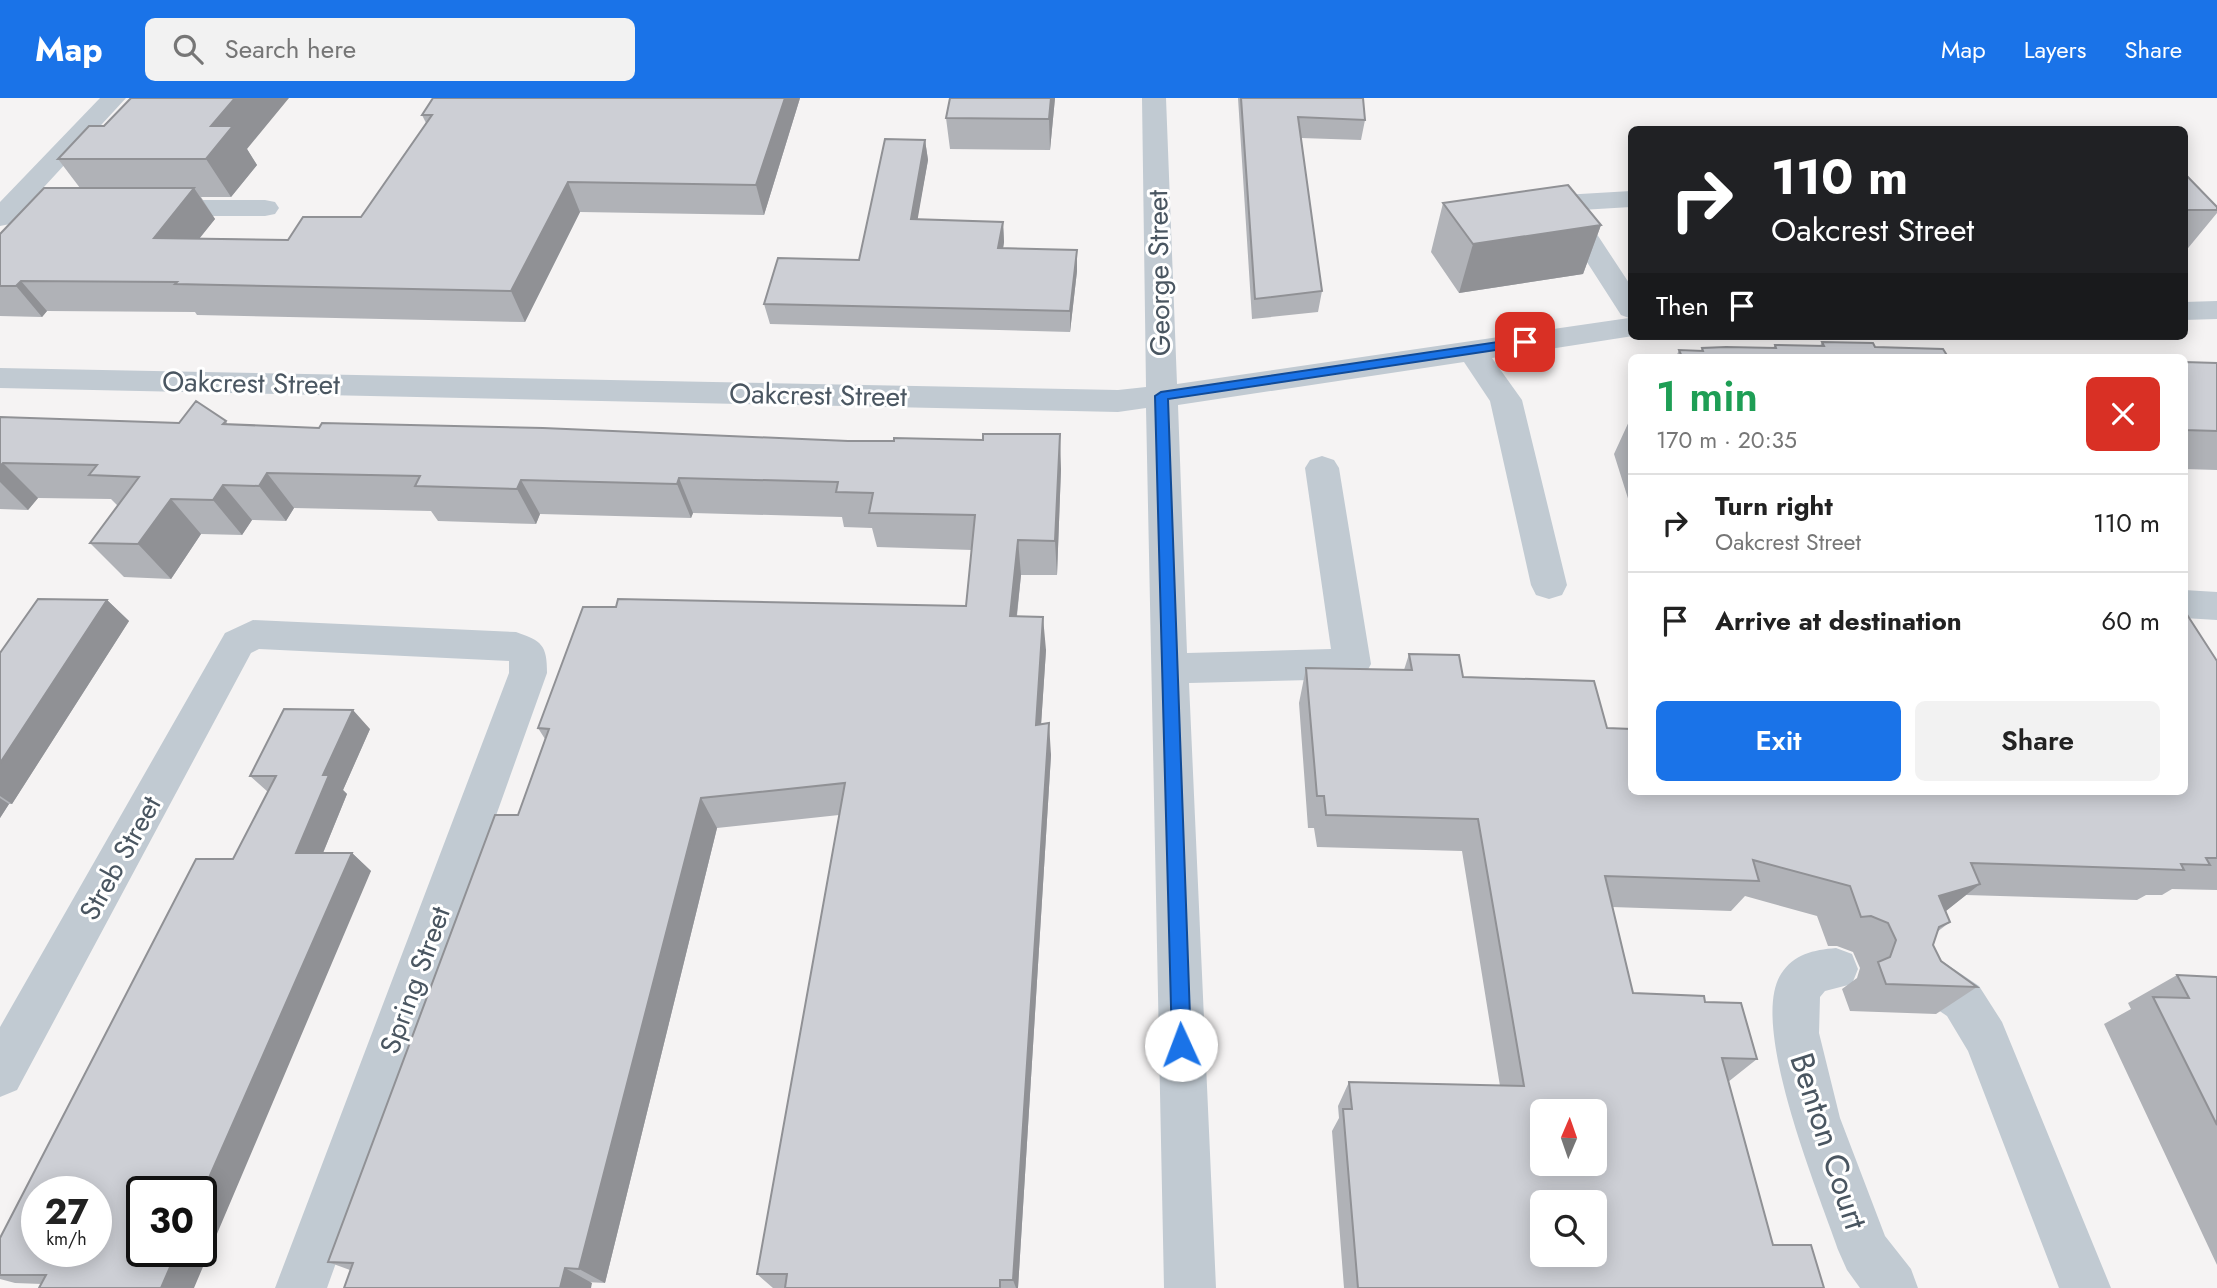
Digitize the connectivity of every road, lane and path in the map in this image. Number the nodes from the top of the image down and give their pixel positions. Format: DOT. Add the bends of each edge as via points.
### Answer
graph roads {
  1 [pos="114,98"];
  2 [pos="1154,98"];
  3 [pos="1628,199"];
  4 [pos="97,208"];
  5 [pos="125,208"];
  6 [pos="265,208"];
  7 [pos="5,213"];
  8 [pos="1628,258"];
  9 [pos="1601,262"];
  10 [pos="1628,304"];
  11 [pos="2188,310"];
  12 [pos="2217,310"];
  13 [pos="1628,327"];
  14 [pos="1471,350"];
  15 [pos="0,378"];
  16 [pos="1161,396"];
  17 [pos="1322,468"];
  18 [pos="1549,585"];
  19 [pos="2188,604"];
  20 [pos="2217,606"];
  21 [pos="238,643"];
  22 [pos="1169,668"];
  23 [pos="1836,969"];
  24 [pos="1920,972"];
  25 [pos="0,1073"];
  26 [pos="301,1288"];
  27 [pos="1189,1288"];
  28 [pos="1892,1288"];
  29 [pos="2085,1288"];
  1 -- 7 [label="street"];
  2 -- 16 [label="street, George Street"];
  3 -- 9 [label="street" via="1563,203"];
  4 -- 7 [label="street"];
  5 -- 6 [label="street"];
  8 -- 9 [label="street"];
  9 -- 10 [label="street"];
  11 -- 12 [label="street"];
  13 -- 14 [label="street, Oakcrest Street"];
  14 -- 16 [label="street, Oakcrest Street"];
  14 -- 18 [label="street" via="1506,400"];
  15 -- 16 [label="street, Oakcrest Street" via="1118,401"];
  16 -- 22 [label="street, George Street"];
  17 -- 22 [label="street" via="1352,664"];
  19 -- 20 [label="street"];
  21 -- 25 [label="street, Streb Street"];
  21 -- 26 [label="street, Spring Street" via="253,634 516,647 528,654 528,673"];
  22 -- 27 [label="street, George Street"];
  23 -- 28 [label="street, Benton Court" via="1814,971 1797,989 1796,1033 1816,1118 1865,1252"];
  24 -- 29 [label="street" via="1963,1001 1986,1038"];
}
